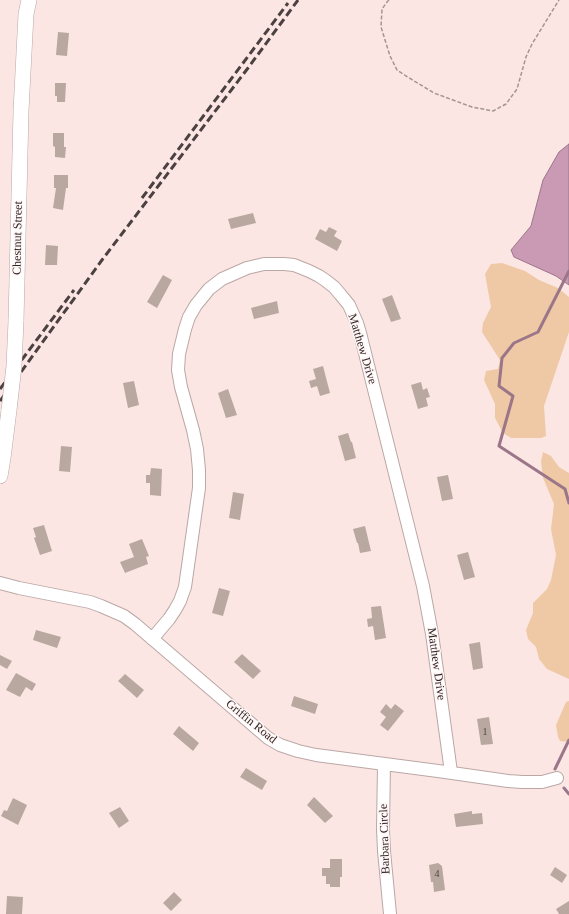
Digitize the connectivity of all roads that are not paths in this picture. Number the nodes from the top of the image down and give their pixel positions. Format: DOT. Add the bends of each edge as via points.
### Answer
graph roads {
  1 [pos="29,0"];
  2 [pos="0,476"];
  3 [pos="0,583"];
  4 [pos="152,639"];
  5 [pos="384,764"];
  6 [pos="451,772"];
  7 [pos="557,778"];
  8 [pos="390,914"];
  1 -- 2 [label="main road, Chestnut Street, bridge" via="21,111 14,366"];
  3 -- 4 [label="street, Griffin Road" via="101,606 124,616"];
  4 -- 5 [label="street, Griffin Road" via="268,738 280,745 298,751"];
  4 -- 6 [label="street, Matthew Drive" via="180,601 197,501 197,450 178,370 180,347 189,318 209,289 222,279 246,268 264,264 284,264 310,271 340,294 349,306 360,333 424,586"];
  5 -- 6 [label="street, Griffin Road"];
  5 -- 8 [label="street, Barbara Circle" via="383,829"];
  6 -- 7 [label="street, Griffin Road" via="522,782 542,782"];
}
